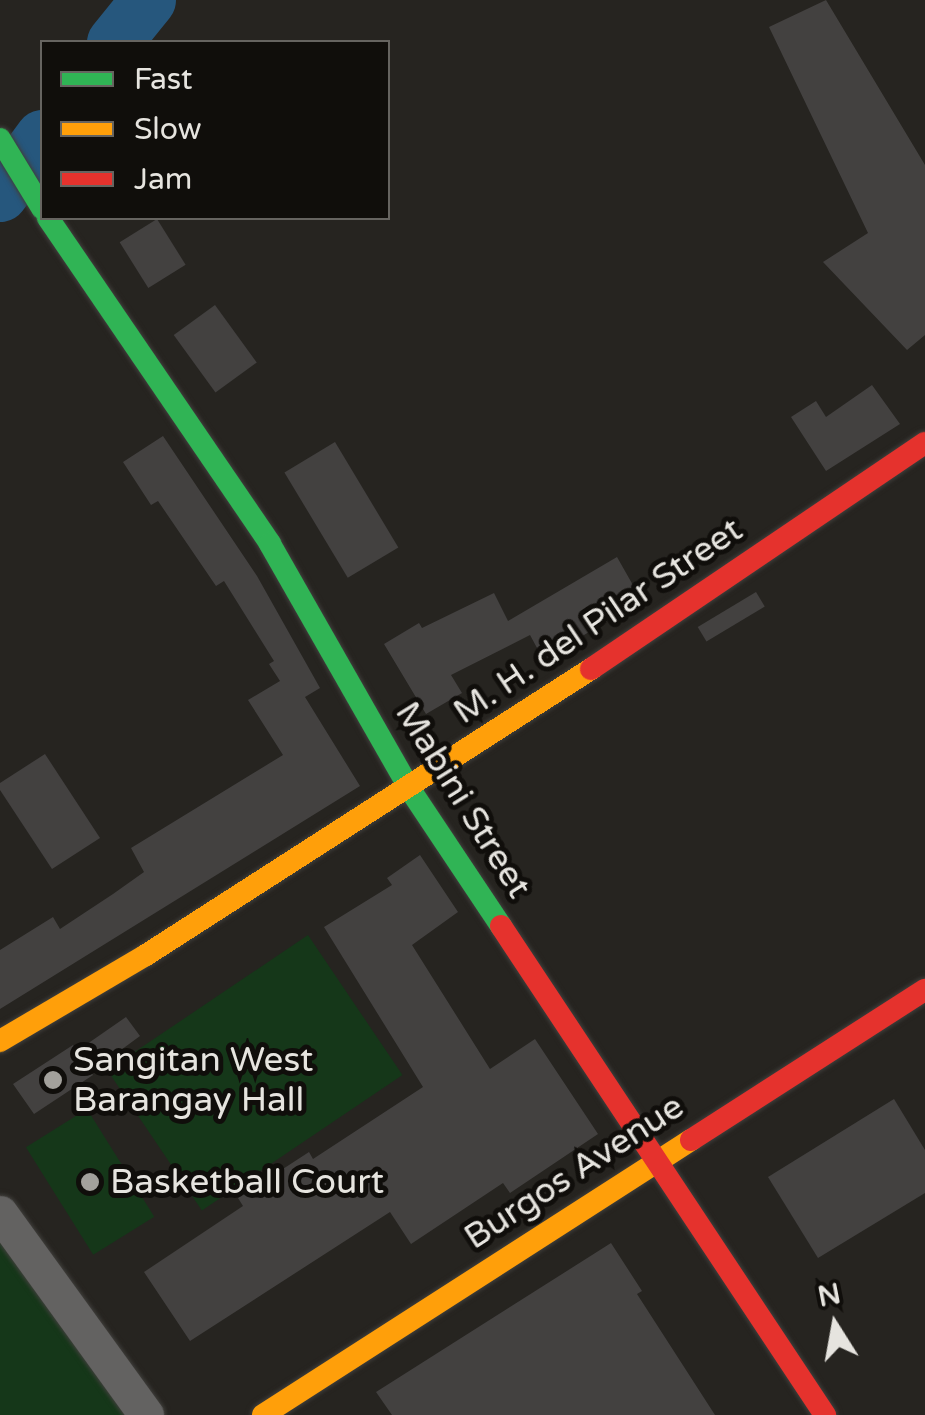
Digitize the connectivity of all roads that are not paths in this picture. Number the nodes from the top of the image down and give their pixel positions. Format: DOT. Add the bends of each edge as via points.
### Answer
graph roads {
  1 [pos="0,139"];
  2 [pos="40,205"];
  3 [pos="49,220"];
  4 [pos="925,443"];
  5 [pos="410,788"];
  6 [pos="925,990"];
  7 [pos="0,1042"];
  8 [pos="655,1160"];
  9 [pos="0,1213"];
  10 [pos="146,1415"];
  11 [pos="263,1415"];
  12 [pos="824,1415"];
  1 -- 2 [label="main road"];
  3 -- 5 [label="main road, Mabini Street" via="270,544"];
  4 -- 5 [label="main road, M. H. del Pilar Street"];
  5 -- 7 [label="main road, M. H. del Pilar Street"];
  5 -- 8 [label="main road, Mabini Street"];
  6 -- 8 [label="main road, Burgos Avenue"];
  8 -- 11 [label="main road, Burgos Avenue"];
  8 -- 12 [label="main road, Mabini Street"];
  9 -- 10 [label="street"];
}
